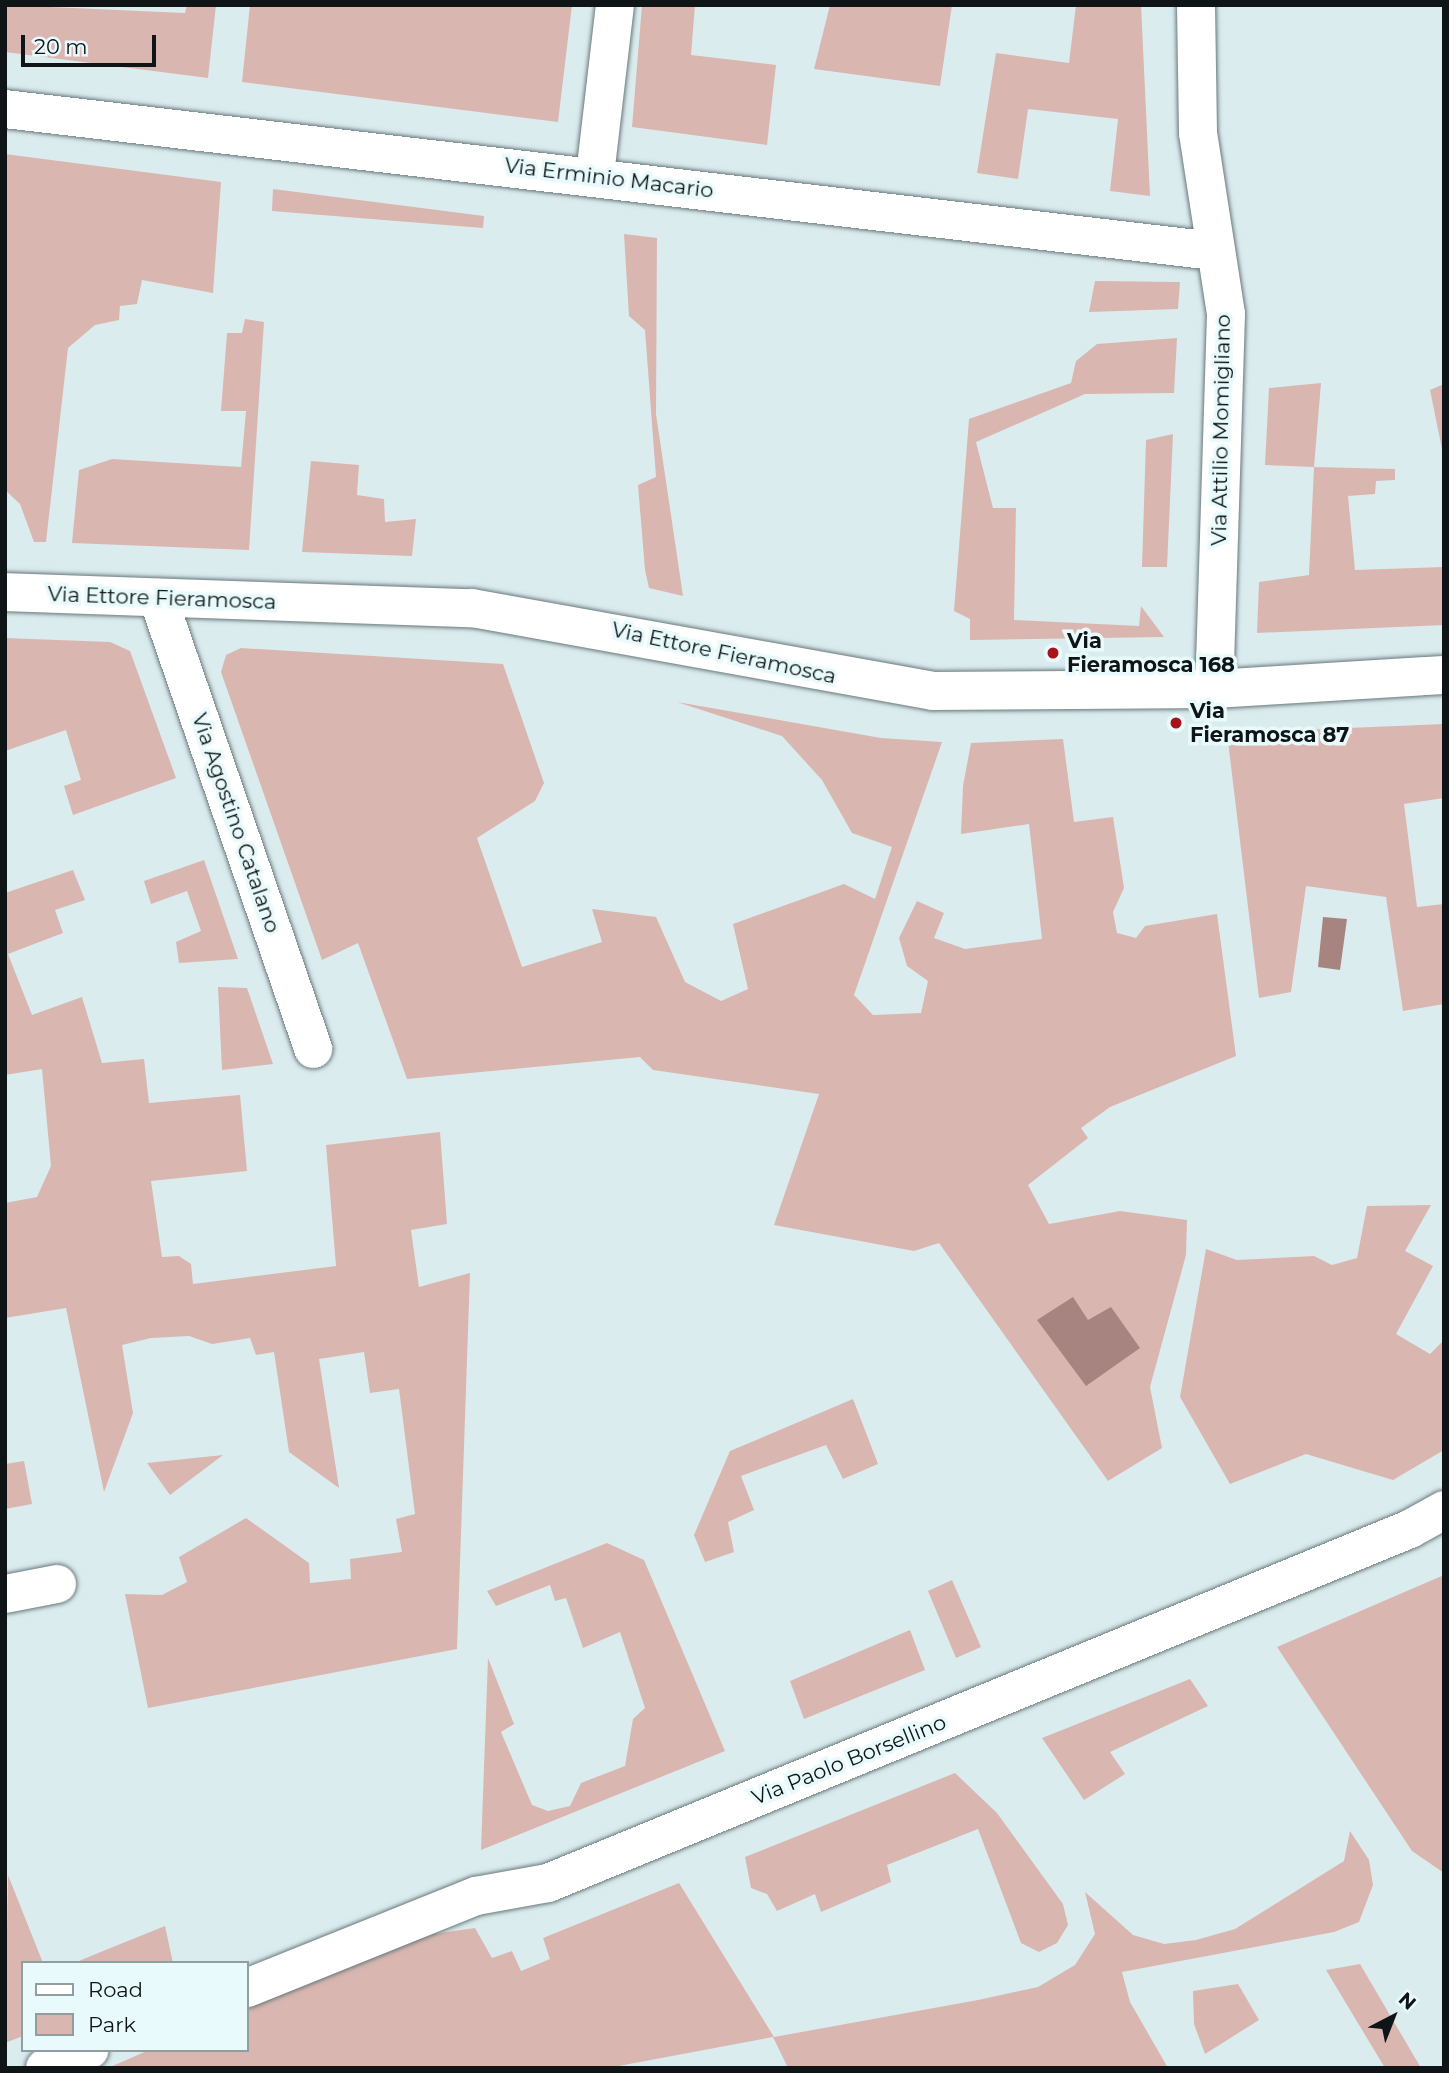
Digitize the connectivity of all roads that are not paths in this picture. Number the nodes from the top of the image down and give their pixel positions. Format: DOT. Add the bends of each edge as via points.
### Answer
graph roads {
  1 [pos="615,5"];
  2 [pos="1196,5"];
  3 [pos="5,110"];
  4 [pos="595,175"];
  5 [pos="1213,251"];
  6 [pos="5,592"];
  7 [pos="159,598"];
  8 [pos="1444,675"];
  9 [pos="1214,689"];
  10 [pos="313,1049"];
  11 [pos="1444,1510"];
  12 [pos="57,1584"];
  13 [pos="5,1594"];
  14 [pos="248,1987"];
  15 [pos="84,2052"];
  16 [pos="45,2068"];
  1 -- 4 [label="street"];
  2 -- 5 [label="street, Via Attilio Momigliano" via="1198,133"];
  3 -- 4 [label="street, Via Erminio Macario"];
  4 -- 5 [label="street, Via Erminio Macario"];
  5 -- 9 [label="street, Via Attilio Momigliano" via="1226,314"];
  6 -- 7 [label="street, Via Ettore Fieramosca"];
  7 -- 9 [label="street, Via Ettore Fieramosca" via="472,608 932,691"];
  7 -- 10 [label="street, Via Agostino Catalano"];
  8 -- 9 [label="street, Via Ettore Fieramosca"];
  11 -- 14 [label="street, Via Paolo Borsellino" via="1410,1530 548,1883 476,1896"];
  12 -- 13 [label="street"];
  15 -- 16 [label="street"];
}
